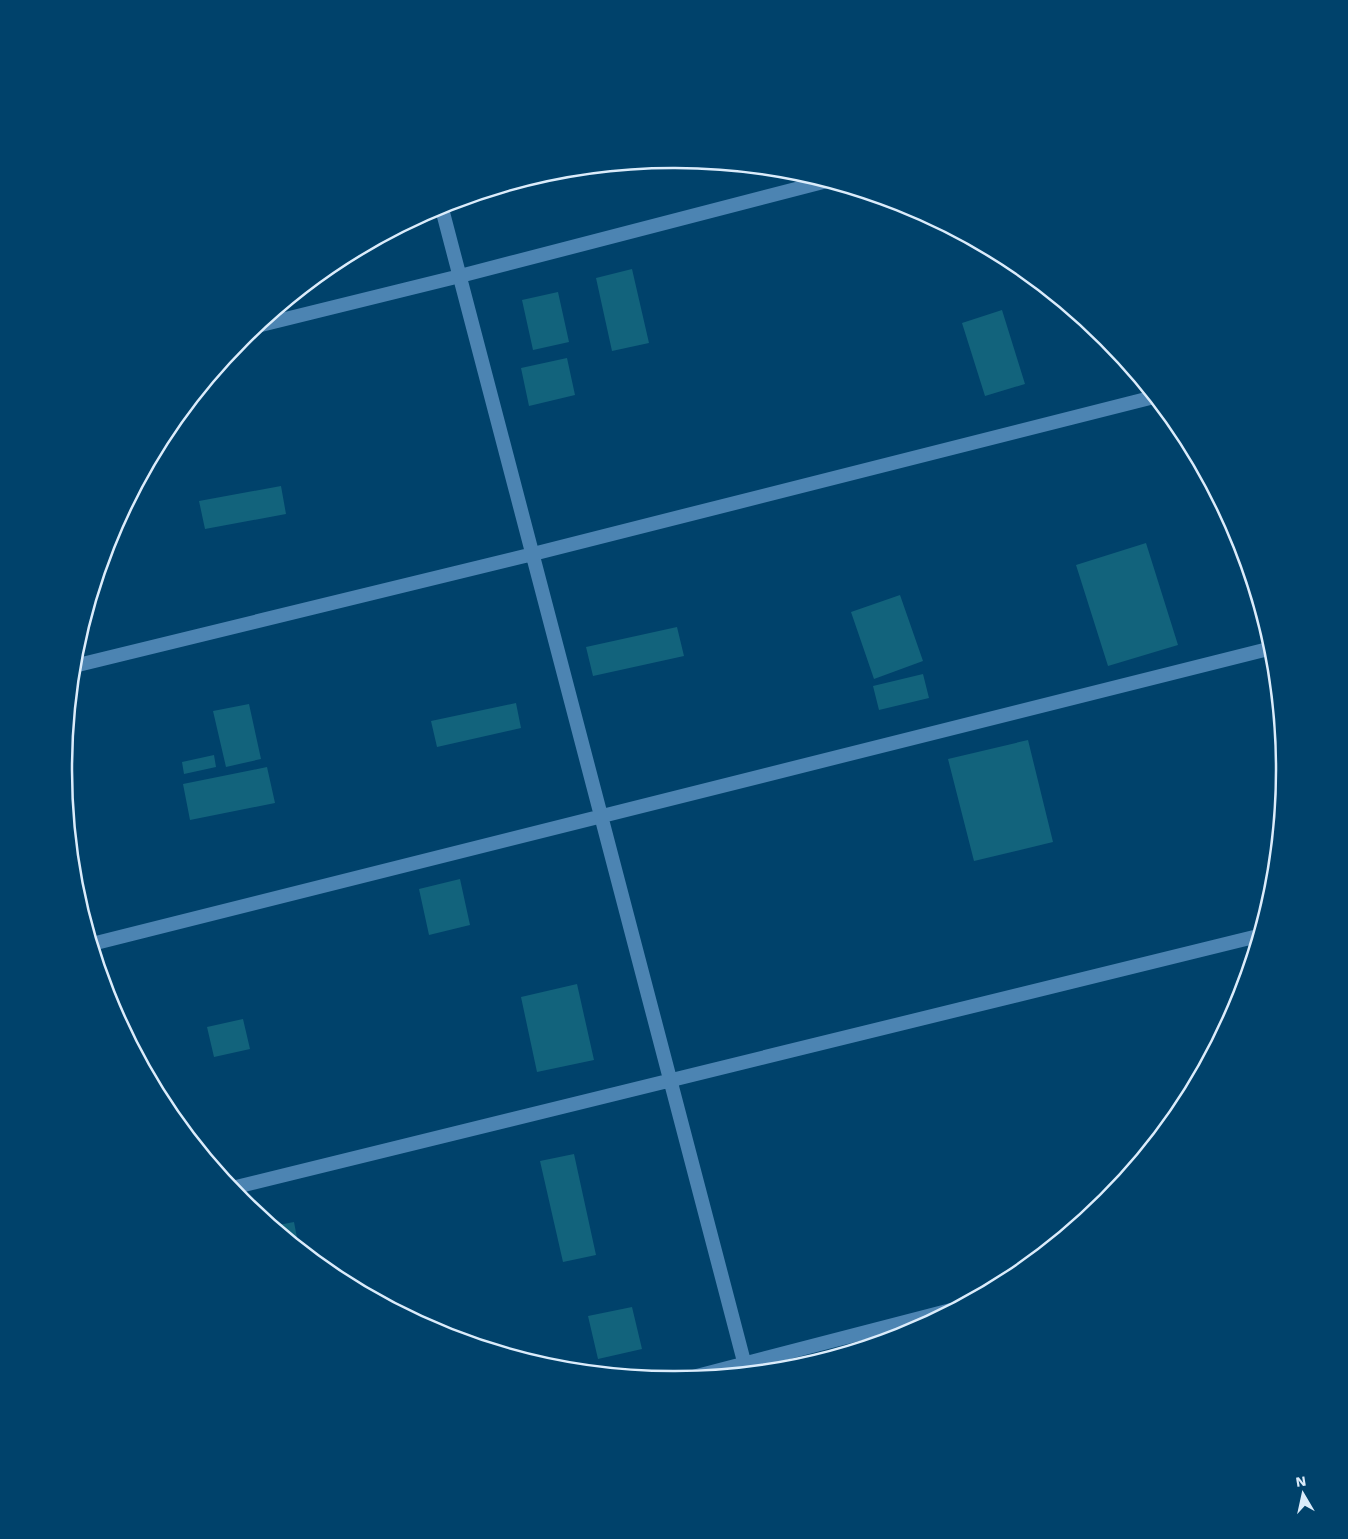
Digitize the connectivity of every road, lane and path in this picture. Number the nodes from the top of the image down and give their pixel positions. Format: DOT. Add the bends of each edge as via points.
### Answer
graph roads {
  1 [pos="813,185"];
  2 [pos="443,214"];
  3 [pos="460,276"];
  4 [pos="271,323"];
  5 [pos="1147,399"];
  6 [pos="533,554"];
  7 [pos="1264,650"];
  8 [pos="82,664"];
  9 [pos="601,816"];
  10 [pos="1251,938"];
  11 [pos="98,942"];
  12 [pos="670,1080"];
  13 [pos="241,1186"];
  14 [pos="913,1321"];
  15 [pos="752,1366"];
  16 [pos="745,1367"];
  1 -- 3 [label="street"];
  2 -- 3 [label="street"];
  3 -- 4 [label="street"];
  3 -- 6 [label="street"];
  5 -- 6 [label="street"];
  6 -- 8 [label="street"];
  6 -- 9 [label="street"];
  7 -- 9 [label="street"];
  9 -- 11 [label="street"];
  9 -- 12 [label="street"];
  10 -- 12 [label="street"];
  12 -- 13 [label="street"];
  12 -- 16 [label="street"];
  14 -- 15 [label="street"];
}
